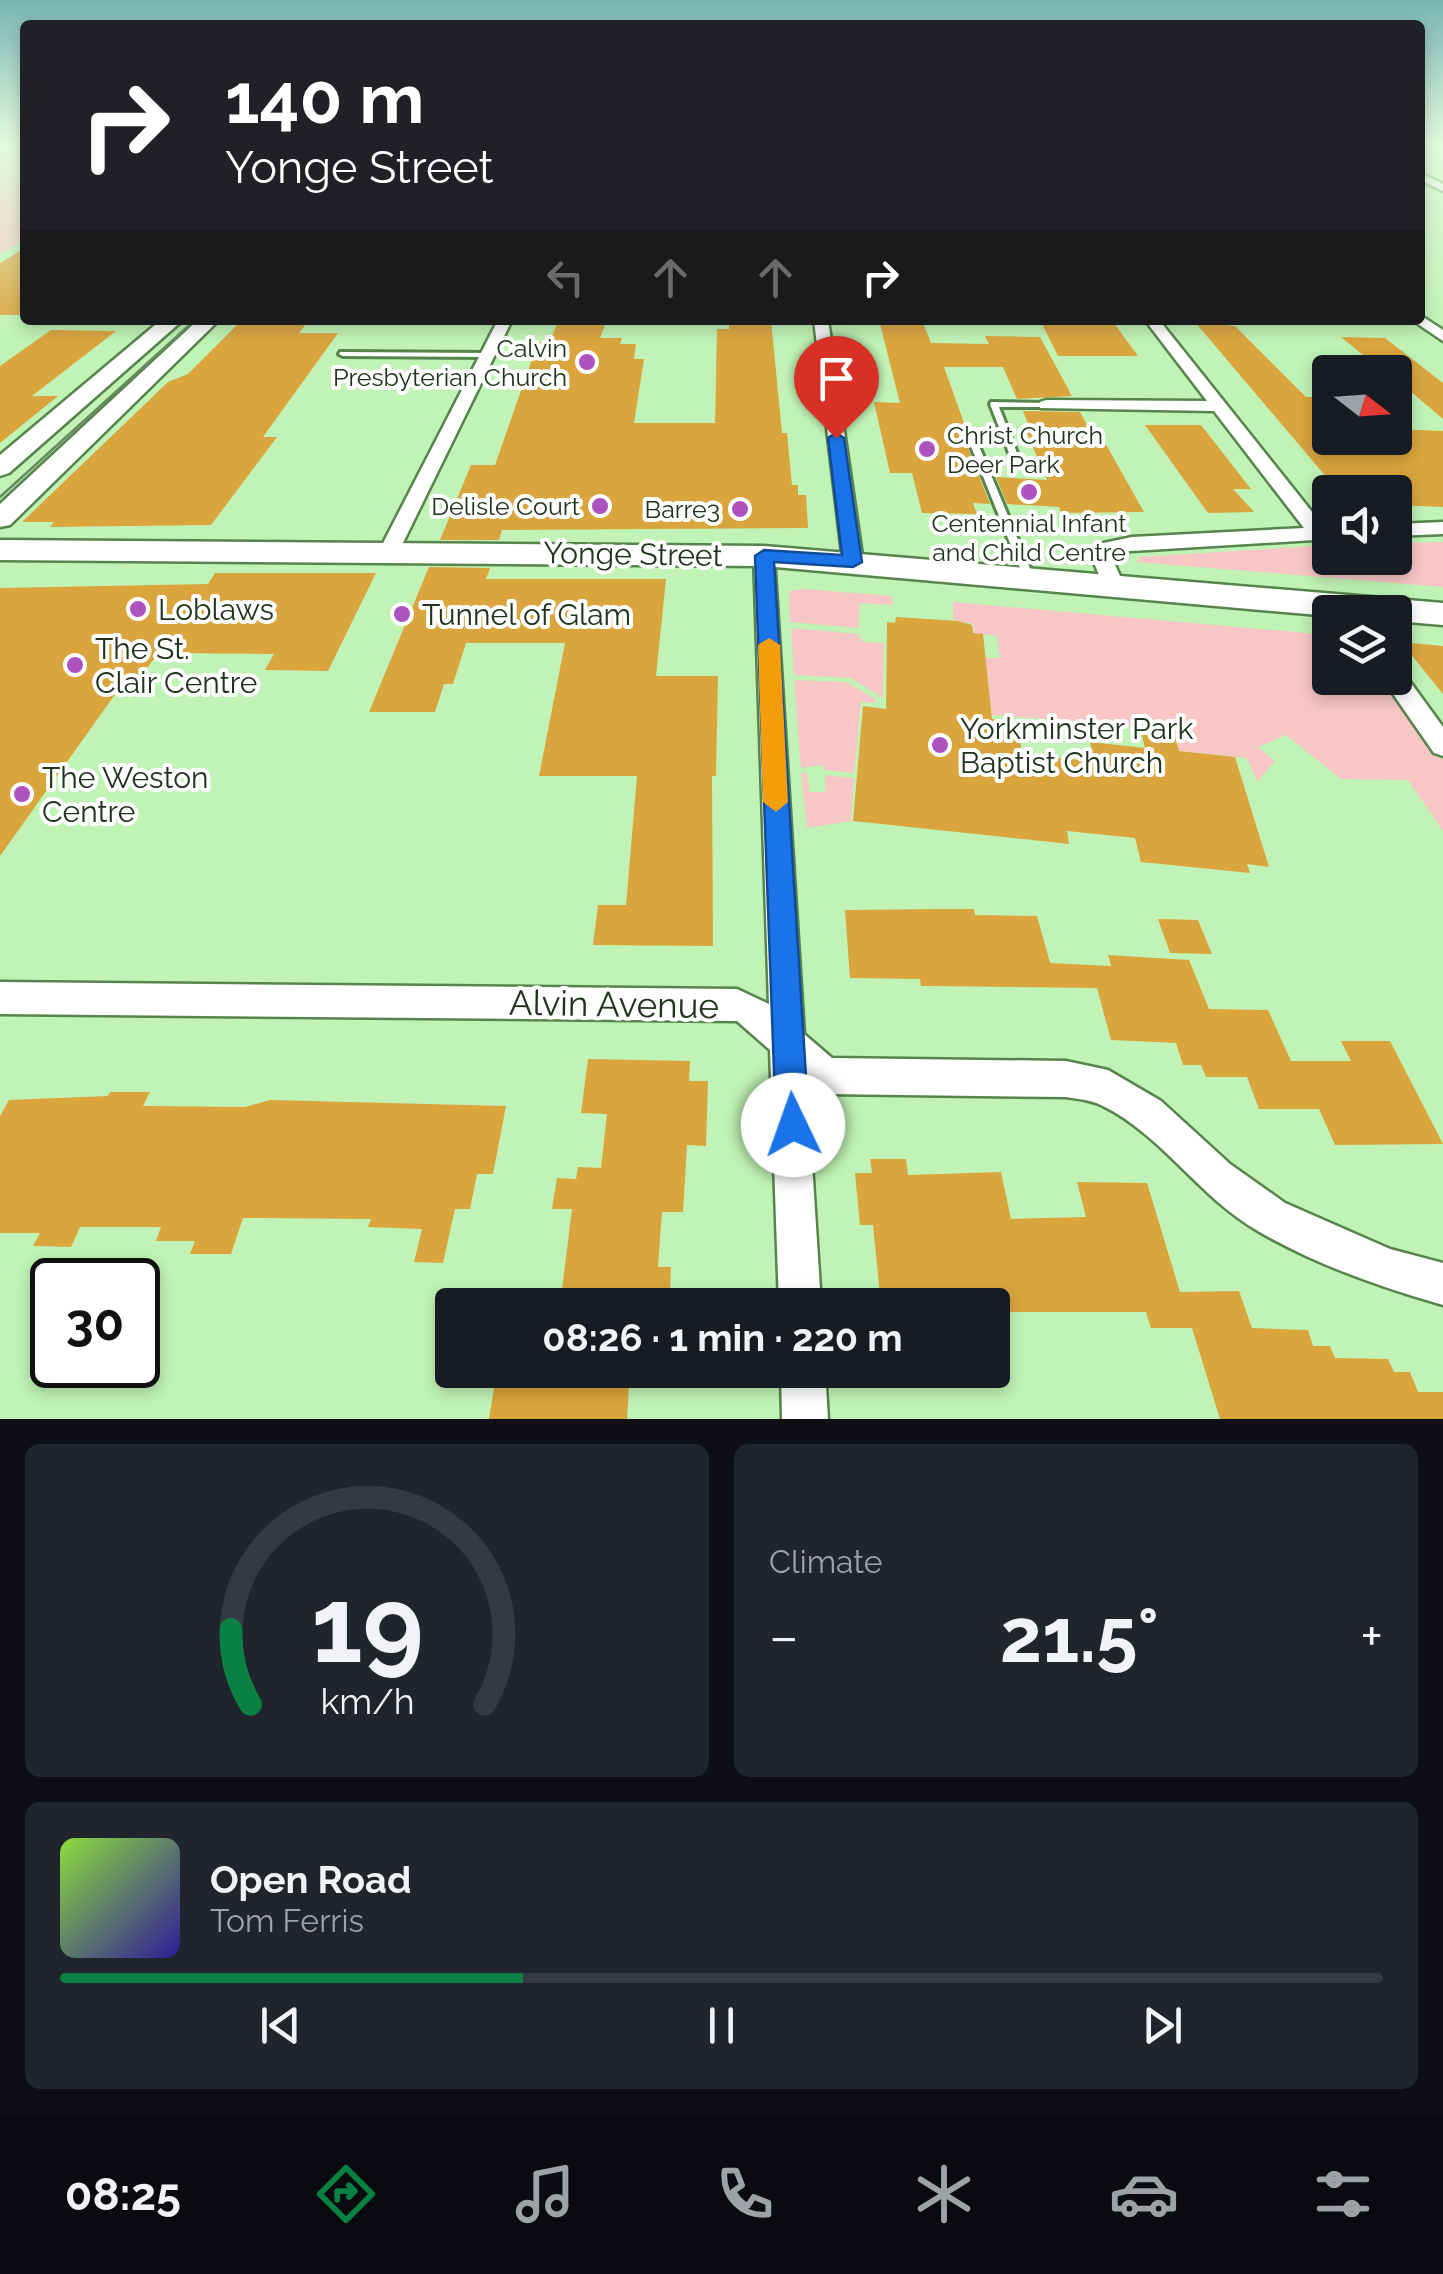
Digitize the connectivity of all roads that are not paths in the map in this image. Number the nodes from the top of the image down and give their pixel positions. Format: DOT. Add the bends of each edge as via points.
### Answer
graph roads {
  1 [pos="168,325"];
  2 [pos="204,325"];
  3 [pos="503,325"];
  4 [pos="822,325"];
  5 [pos="1156,325"];
  6 [pos="343,354"];
  7 [pos="488,355"];
  8 [pos="1046,404"];
  9 [pos="1217,406"];
  10 [pos="972,439"];
  11 [pos="1015,458"];
  12 [pos="0,468"];
  13 [pos="0,519"];
  14 [pos="1312,519"];
  15 [pos="1443,528"];
  16 [pos="1412,529"];
  17 [pos="1312,534"];
  18 [pos="0,550"];
  19 [pos="389,551"];
  20 [pos="764,556"];
  21 [pos="853,562"];
  22 [pos="1029,578"];
  23 [pos="1114,586"];
  24 [pos="1312,606"];
  25 [pos="1412,612"];
  26 [pos="1443,614"];
  27 [pos="1406,695"];
  28 [pos="1443,746"];
  29 [pos="0,998"];
  30 [pos="787,1040"];
  31 [pos="1443,1284"];
  32 [pos="799,1288"];
  33 [pos="804,1388"];
  34 [pos="805,1419"];
  1 -- 12 [label="main road"];
  2 -- 13 [label="main road"];
  3 -- 7 [label="street"];
  4 -- 21 [label="street"];
  5 -- 9 [label="street"];
  6 -- 7 [label="lane"];
  7 -- 19 [label="street"];
  8 -- 9 [label="street"];
  8 -- 11 [label="lane" via="994,404"];
  9 -- 14 [label="street"];
  10 -- 22 [label="lane"];
  15 -- 16 [label="street"];
  17 -- 23 [label="street" via="1106,548 1103,560"];
  18 -- 19 [label="main road, Yonge Street"];
  19 -- 20 [label="main road, Yonge Street"];
  20 -- 21 [label="main road, Yonge Street"];
  20 -- 30 [label="street"];
  21 -- 22 [label="main road, Yonge Street"];
  22 -- 23 [label="main road, Yonge Street"];
  23 -- 24 [label="main road, Yonge Street"];
  25 -- 26 [label="main road, Yonge Street"];
  27 -- 28 [label="street"];
  29 -- 30 [label="street, Alvin Avenue" via="737,1006 749,1008"];
  30 -- 31 [label="street, Alvin Avenue" via="824,1076 1066,1079 1108,1088 1271,1218 1388,1269"];
  30 -- 32 [label="street"];
  33 -- 34 [label="street"];
}
